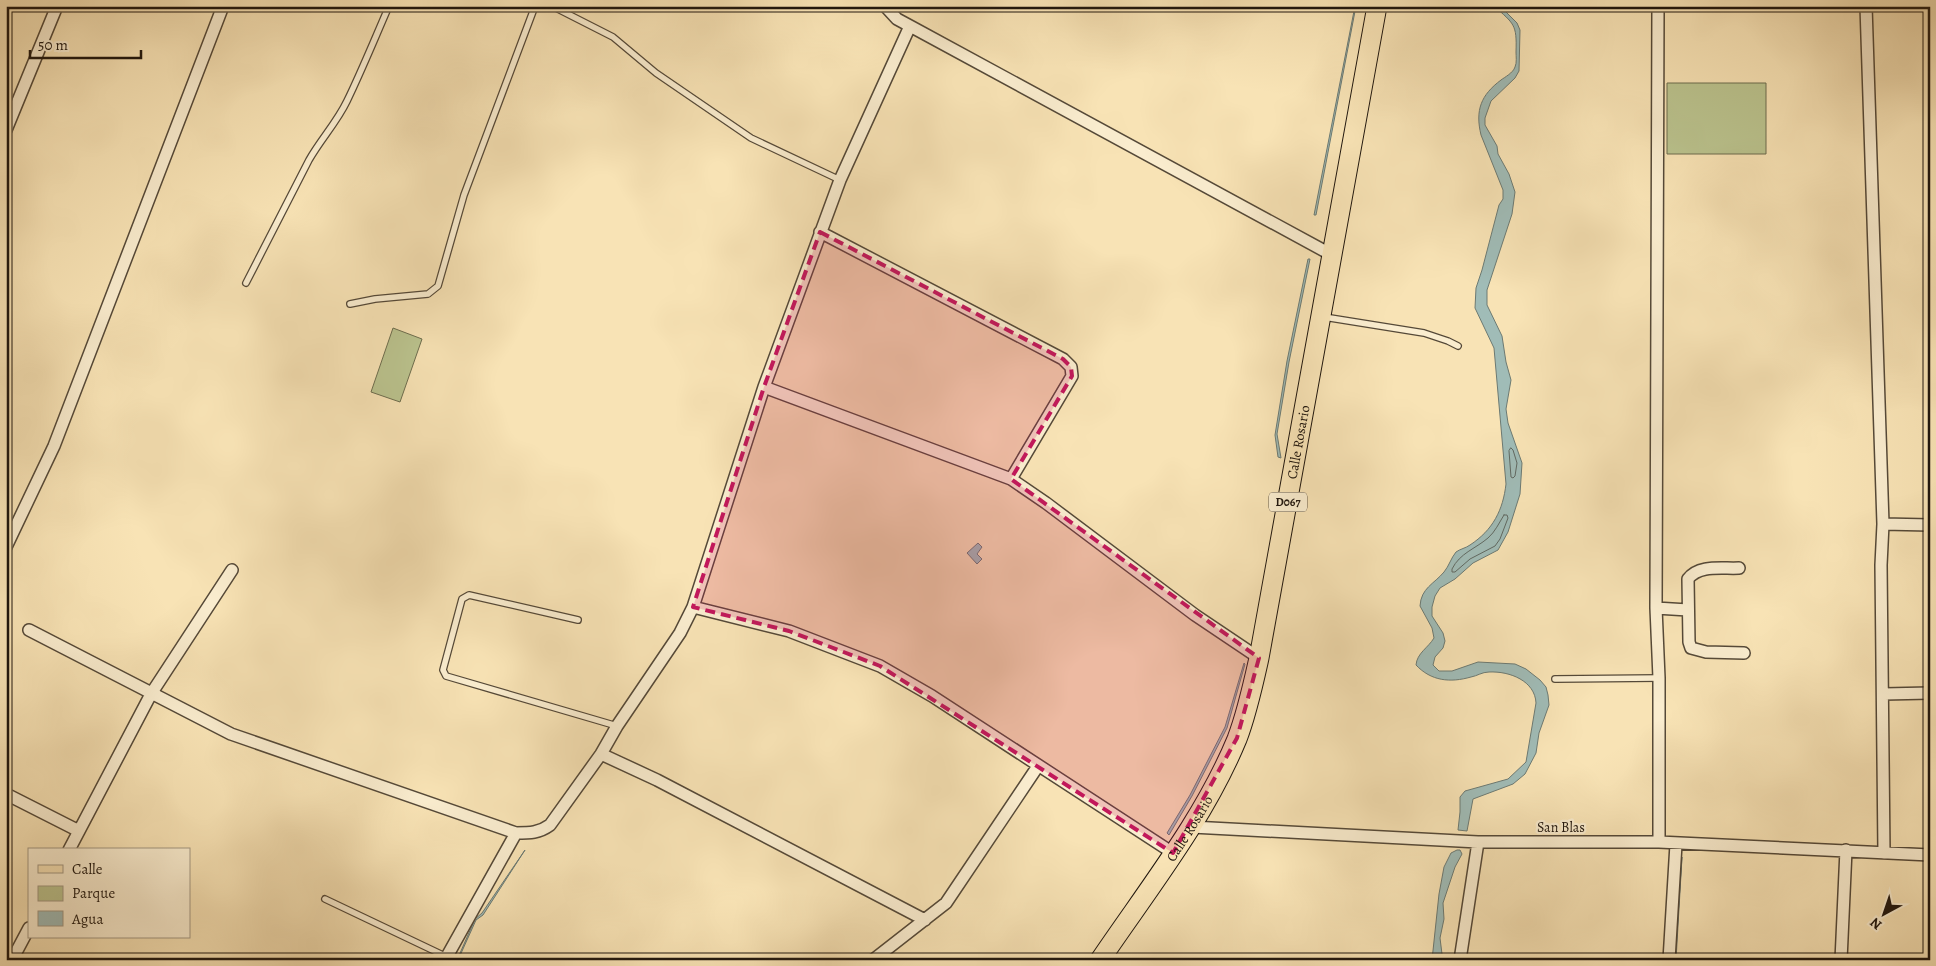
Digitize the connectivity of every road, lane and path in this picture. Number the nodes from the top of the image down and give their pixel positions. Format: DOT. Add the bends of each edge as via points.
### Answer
graph roads {
  1 [pos="57,6"];
  2 [pos="223,6"];
  3 [pos="389,6"];
  4 [pos="535,6"];
  5 [pos="552,6"];
  6 [pos="885,6"];
  7 [pos="1377,6"];
  8 [pos="1658,6"];
  9 [pos="1866,6"];
  10 [pos="910,26"];
  11 [pos="6,130"];
  12 [pos="840,180"];
  13 [pos="820,232"];
  14 [pos="1332,255"];
  15 [pos="246,283"];
  16 [pos="350,304"];
  17 [pos="1321,316"];
  18 [pos="1458,346"];
  19 [pos="764,387"];
  20 [pos="1011,479"];
  21 [pos="1883,524"];
  22 [pos="1930,525"];
  23 [pos="6,547"];
  24 [pos="1740,568"];
  25 [pos="232,570"];
  26 [pos="693,607"];
  27 [pos="1656,608"];
  28 [pos="1688,610"];
  29 [pos="578,620"];
  30 [pos="29,630"];
  31 [pos="1744,653"];
  32 [pos="1259,658"];
  33 [pos="1659,678"];
  34 [pos="1555,679"];
  35 [pos="1930,693"];
  36 [pos="151,694"];
  37 [pos="1884,694"];
  38 [pos="617,726"];
  39 [pos="601,754"];
  40 [pos="1038,766"];
  41 [pos="6,794"];
  42 [pos="1192,827"];
  43 [pos="79,831"];
  44 [pos="516,833"];
  45 [pos="1478,842"];
  46 [pos="1659,842"];
  47 [pos="1676,844"];
  48 [pos="70,848"];
  49 [pos="1846,850"];
  50 [pos="1173,853"];
  51 [pos="1884,853"];
  52 [pos="1930,855"];
  53 [pos="326,899"];
  54 [pos="925,920"];
  55 [pos="28,930"];
  56 [pos="446,958"];
  57 [pos="1103,958"];
  58 [pos="12,960"];
  59 [pos="873,960"];
  60 [pos="1460,960"];
  61 [pos="1669,960"];
  62 [pos="1841,960"];
  1 -- 11 [label="street"];
  2 -- 23 [label="street" via="54,446"];
  3 -- 15 [label="lane" via="347,102 320,140"];
  4 -- 16 [label="lane" via="464,195 438,286 428,294"];
  5 -- 12 [label="lane" via="613,37 663,78 751,138"];
  6 -- 10 [label="street" via="897,19"];
  7 -- 14 [label="main road, Calle Rosario / D067"];
  8 -- 27 [label="street"];
  9 -- 21 [label="street"];
  10 -- 12 [label="street"];
  10 -- 14 [label="street"];
  12 -- 13 [label="street"];
  13 -- 19 [label="street"];
  13 -- 20 [label="street" via="1063,359 1071,367 1072,376"];
  14 -- 17 [label="main road, Calle Rosario / D067"];
  17 -- 18 [label="lane" via="1424,333"];
  17 -- 32 [label="main road, Calle Rosario / D067"];
  19 -- 20 [label="street"];
  19 -- 26 [label="street"];
  20 -- 32 [label="street" via="1195,615"];
  21 -- 22 [label="street"];
  21 -- 37 [label="street"];
  24 -- 28 [label="street" via="1702,569 1692,574 1687,587"];
  25 -- 36 [label="street"];
  26 -- 38 [label="street" via="680,633"];
  26 -- 40 [label="street" via="789,631 880,666"];
  27 -- 28 [label="street"];
  27 -- 33 [label="street"];
  28 -- 31 [label="street" via="1691,648 1706,652"];
  29 -- 38 [label="lane" via="469,596 462,598 443,670 446,676"];
  30 -- 36 [label="street"];
  32 -- 42 [label="main road, Calle Rosario / D067" via="1237,738"];
  33 -- 34 [label="lane"];
  33 -- 46 [label="street"];
  35 -- 37 [label="street"];
  36 -- 43 [label="street"];
  36 -- 44 [label="street" via="231,734"];
  37 -- 51 [label="street"];
  38 -- 39 [label="street"];
  39 -- 44 [label="street" via="550,825 534,833"];
  39 -- 54 [label="street"];
  40 -- 50 [label="street"];
  40 -- 54 [label="street" via="946,903"];
  41 -- 43 [label="street"];
  42 -- 45 [label="street, San Blas"];
  42 -- 50 [label="main road, Calle Rosario / D067"];
  43 -- 48 [label="street"];
  44 -- 56 [label="street"];
  45 -- 46 [label="street, San Blas"];
  45 -- 60 [label="street"];
  46 -- 47 [label="street, San Blas"];
  47 -- 49 [label="street, San Blas"];
  47 -- 61 [label="street"];
  49 -- 51 [label="street, San Blas"];
  49 -- 62 [label="street"];
  50 -- 57 [label="main road, Calle Rosario / D067"];
  51 -- 52 [label="street, San Blas"];
  53 -- 56 [label="lane"];
  54 -- 59 [label="street"];
  55 -- 58 [label="street"];
}
